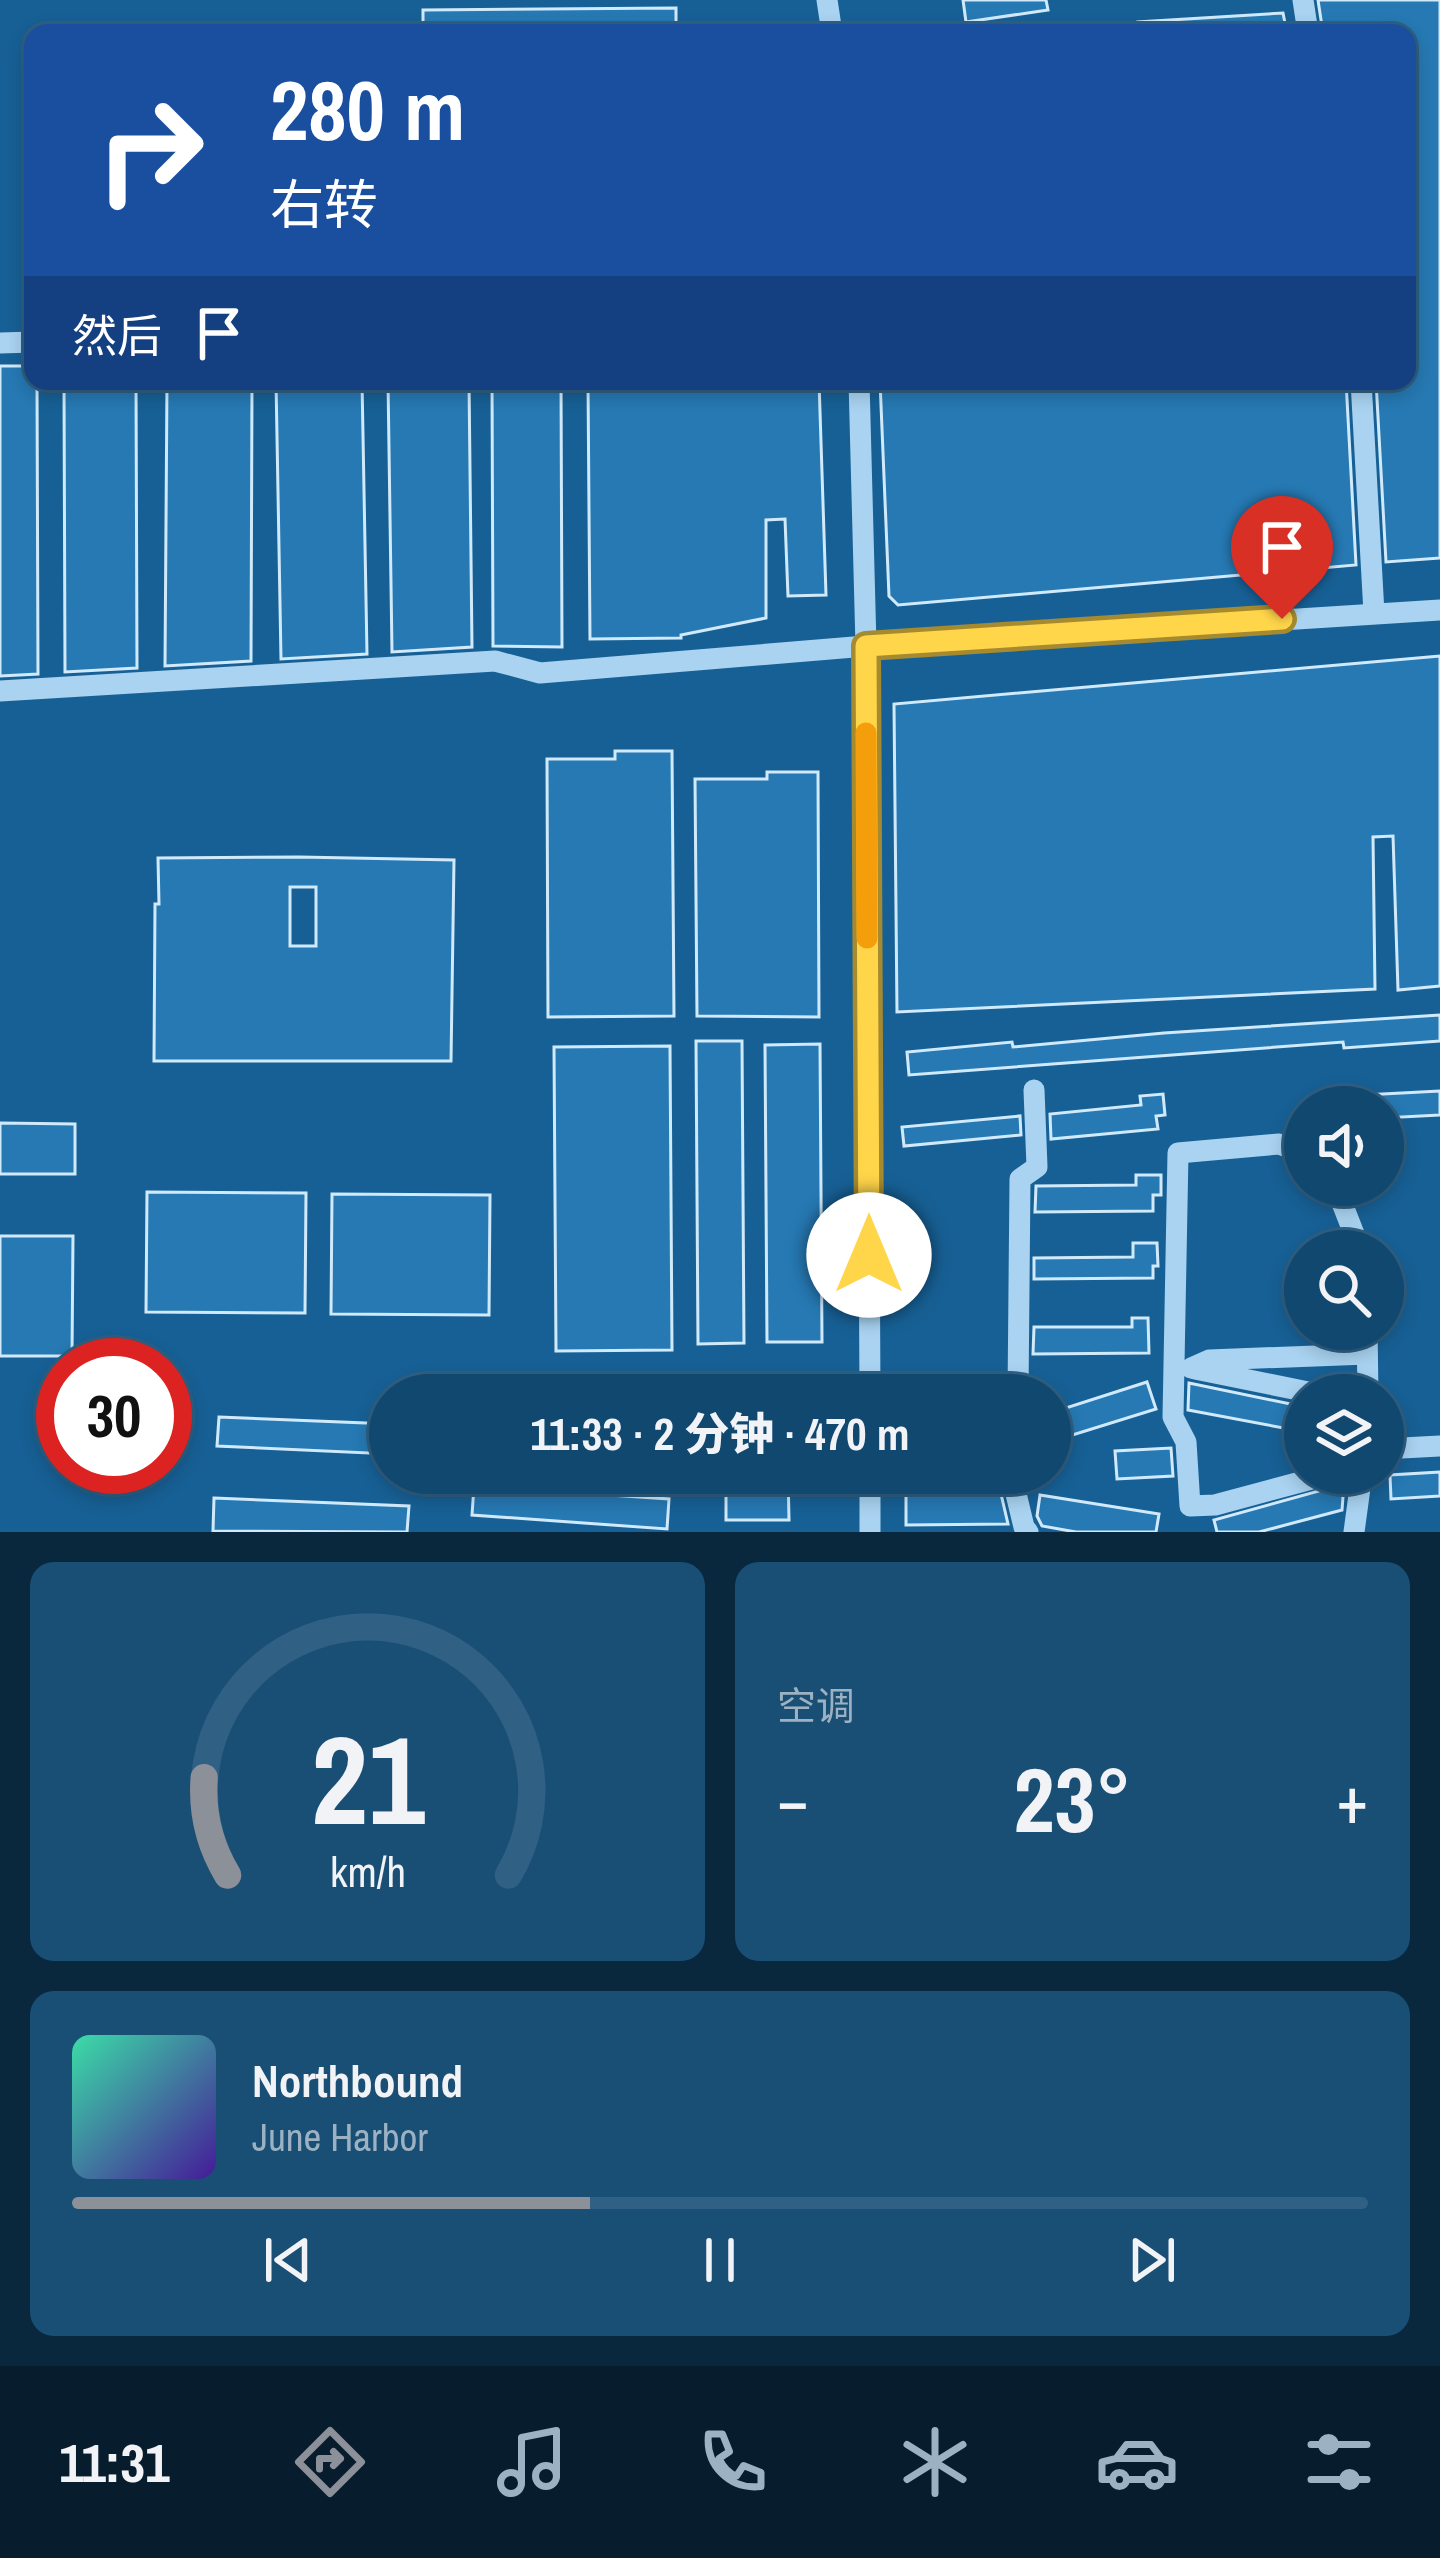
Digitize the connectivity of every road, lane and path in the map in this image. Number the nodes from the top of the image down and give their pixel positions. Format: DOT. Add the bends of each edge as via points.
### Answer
graph roads {
  1 [pos="859,390"];
  2 [pos="1362,390"];
  3 [pos="1440,610"];
  4 [pos="1375,613"];
  5 [pos="866,646"];
  6 [pos="0,691"];
  7 [pos="1034,1090"];
  8 [pos="1284,1145"];
  9 [pos="1367,1350"];
  10 [pos="1367,1354"];
  11 [pos="1182,1366"];
  12 [pos="870,1374"];
  13 [pos="1018,1374"];
  14 [pos="1367,1374"];
  15 [pos="1284,1387"];
  16 [pos="1440,1446"];
  17 [pos="1404,1448"];
  18 [pos="1284,1486"];
  19 [pos="870,1494"];
  20 [pos="1017,1494"];
  21 [pos="1359,1494"];
  22 [pos="870,1532"];
  23 [pos="1028,1532"];
  24 [pos="1354,1532"];
  1 -- 5 [label="street"];
  2 -- 4 [label="street"];
  3 -- 4 [label="street"];
  4 -- 5 [label="street"];
  5 -- 6 [label="street" via="540,673 496,662"];
  5 -- 12 [label="street"];
  7 -- 13 [label="street" via="1037,1167 1020,1179"];
  8 -- 11 [label="street" via="1178,1153"];
  9 -- 10 [label="street"];
  10 -- 11 [label="street"];
  10 -- 14 [label="street"];
  11 -- 15 [label="street"];
  11 -- 18 [label="street" via="1173,1417 1186,1442 1190,1506"];
  16 -- 17 [label="street"];
  19 -- 22 [label="street"];
  20 -- 23 [label="street"];
  21 -- 24 [label="street"];
}
